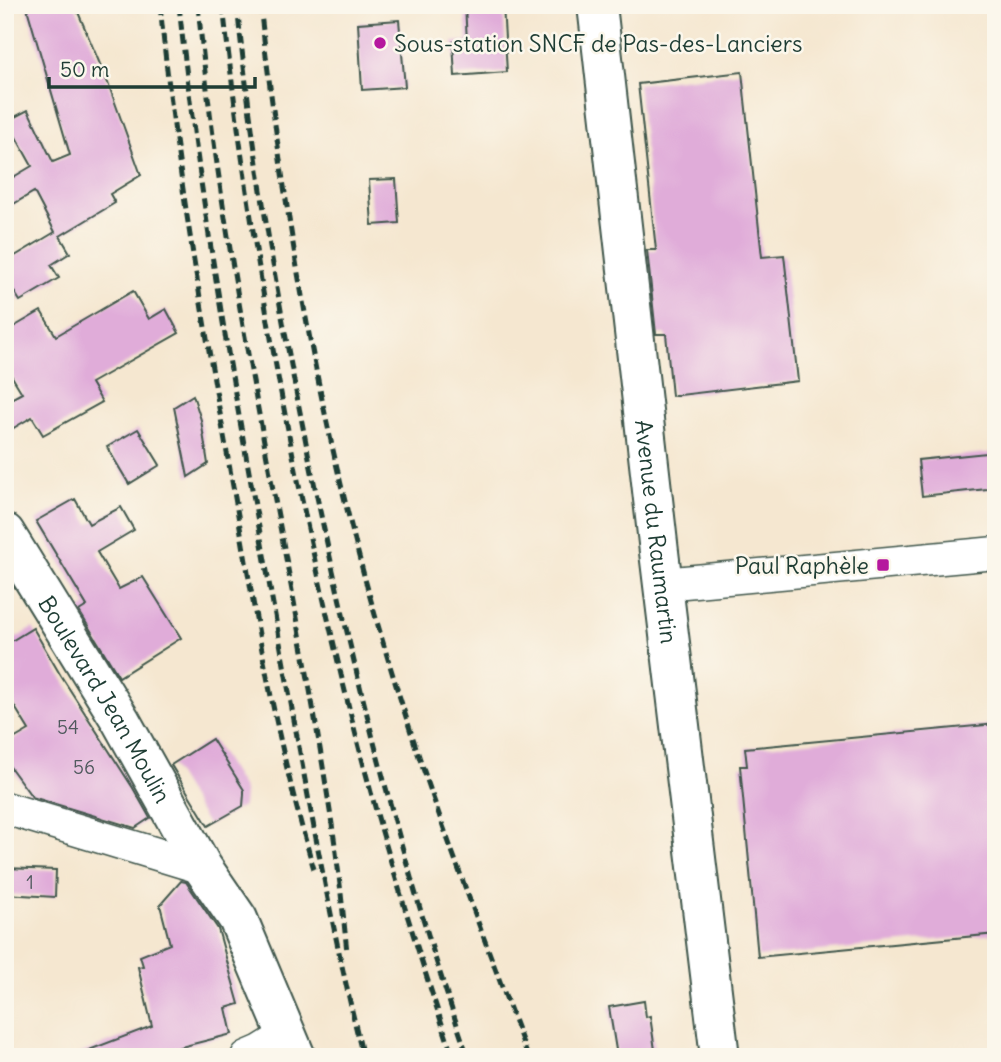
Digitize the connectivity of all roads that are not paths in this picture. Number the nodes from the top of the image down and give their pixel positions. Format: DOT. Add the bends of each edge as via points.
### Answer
graph roads {
  1 [pos="597,5"];
  2 [pos="5,533"];
  3 [pos="996,553"];
  4 [pos="663,584"];
  5 [pos="5,808"];
  6 [pos="203,868"];
  7 [pos="291,1046"];
  8 [pos="247,1057"];
  9 [pos="719,1057"];
  1 -- 4 [label="street, Avenue du Raumartin"];
  2 -- 6 [label="street, Boulevard Jean Moulin" via="121,721"];
  3 -- 4 [label="street"];
  4 -- 9 [label="street, Avenue du Raumartin"];
  5 -- 6 [label="street"];
  6 -- 7 [label="street, Boulevard Jean Moulin" via="238,919"];
  7 -- 8 [label="street"];
}
